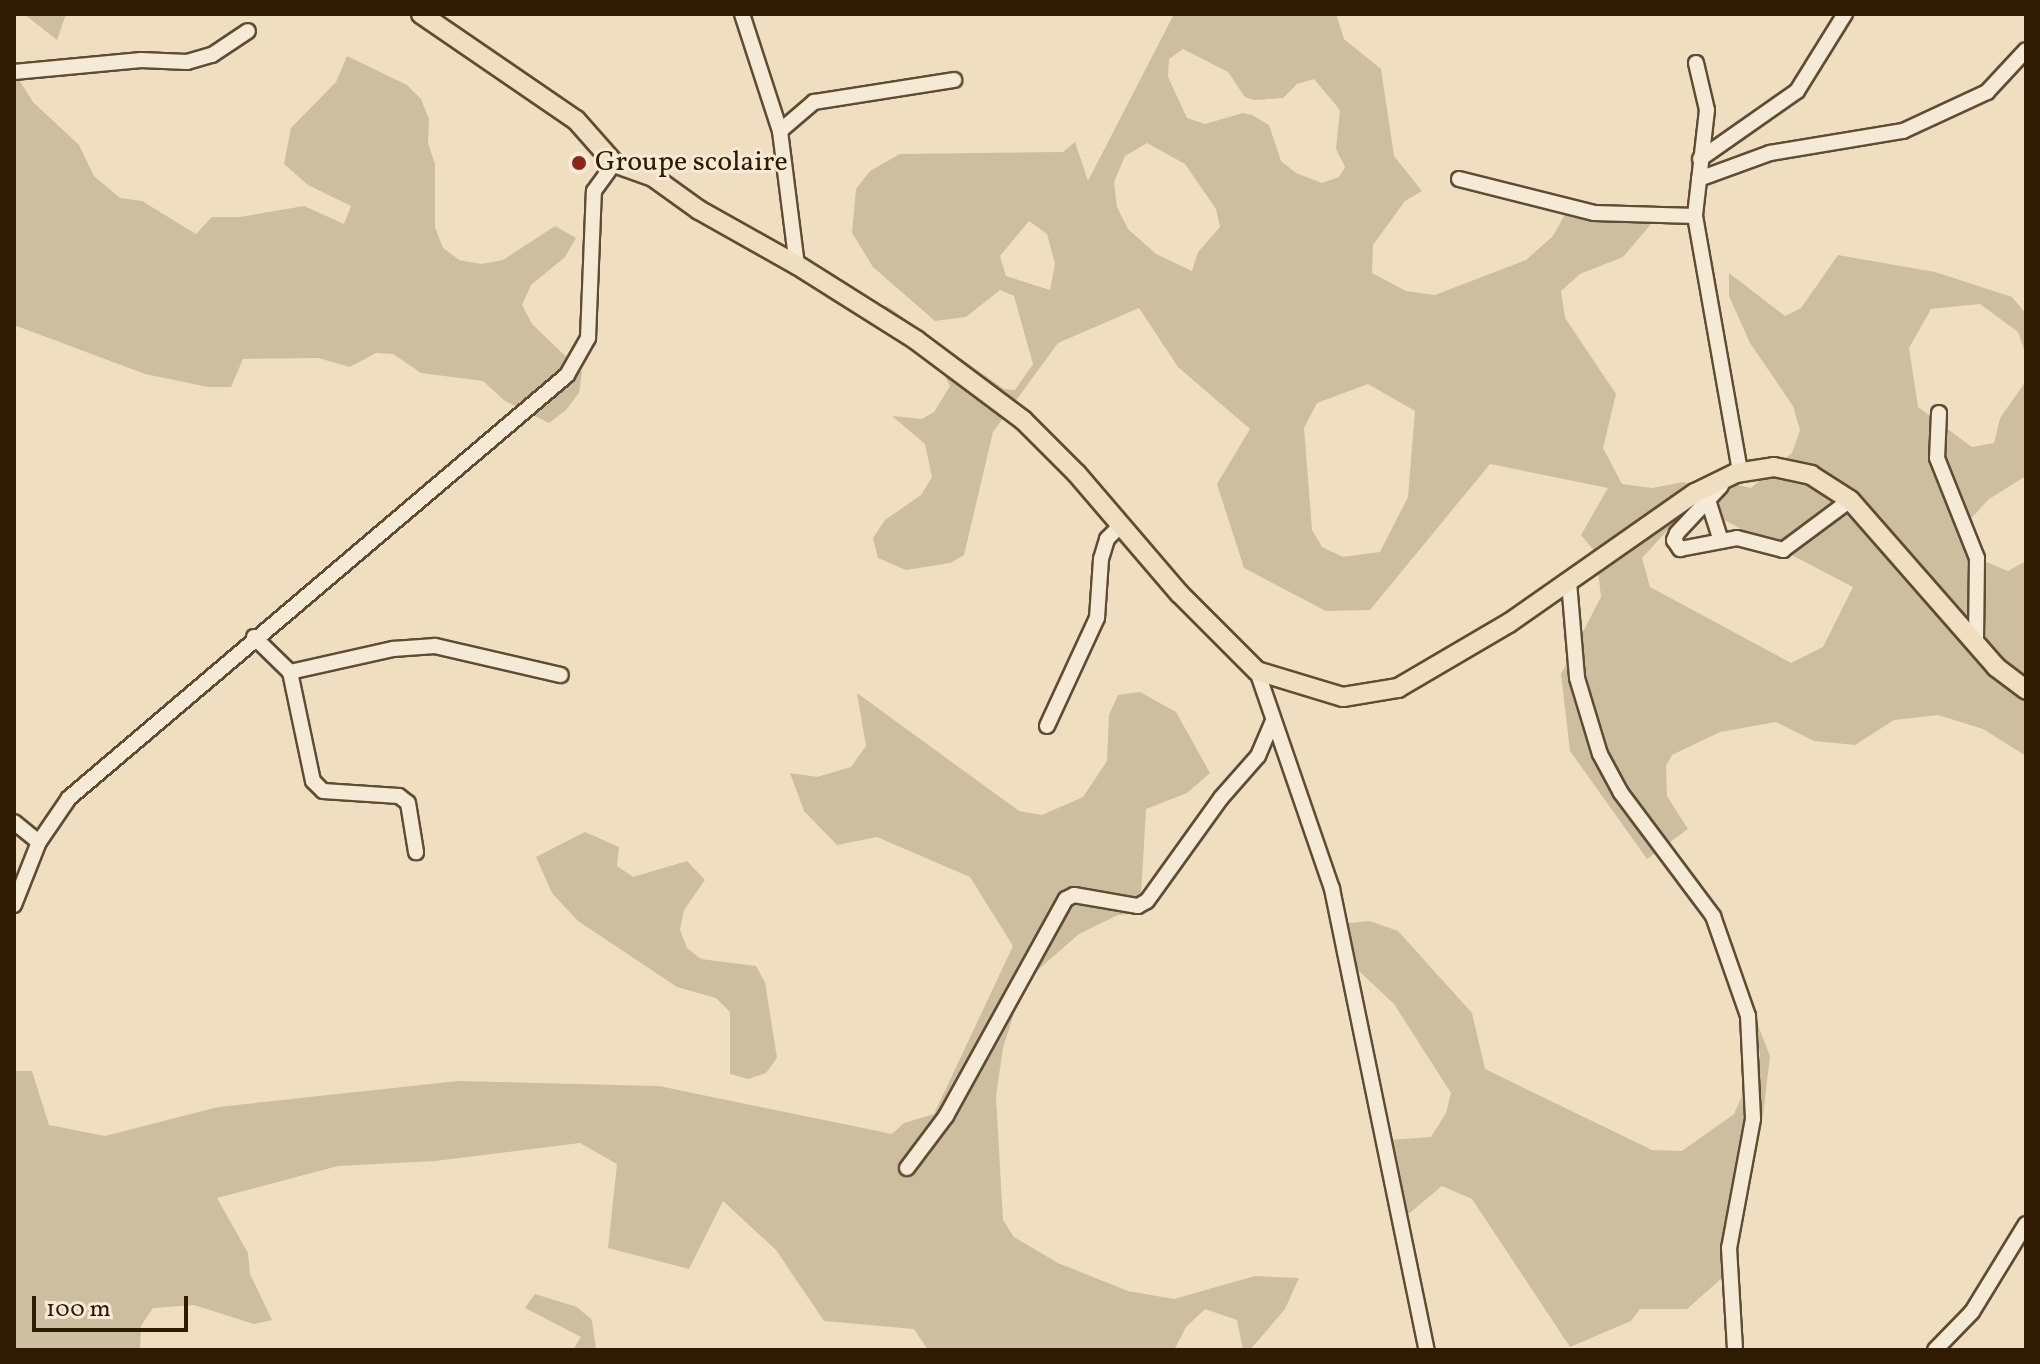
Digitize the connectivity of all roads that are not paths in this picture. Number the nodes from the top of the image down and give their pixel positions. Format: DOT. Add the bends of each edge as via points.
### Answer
graph roads {
  1 [pos="421,14"];
  2 [pos="742,14"];
  3 [pos="1845,14"];
  4 [pos="248,31"];
  5 [pos="2025,54"];
  6 [pos="1696,63"];
  7 [pos="14,72"];
  8 [pos="954,80"];
  9 [pos="780,131"];
  10 [pos="1700,159"];
  11 [pos="614,163"];
  12 [pos="1459,179"];
  13 [pos="1699,179"];
  14 [pos="1695,216"];
  15 [pos="797,265"];
  16 [pos="1939,413"];
  17 [pos="1738,472"];
  18 [pos="1707,497"];
  19 [pos="1850,500"];
  20 [pos="1121,525"];
  21 [pos="1721,541"];
  22 [pos="1569,582"];
  23 [pos="254,637"];
  24 [pos="1976,646"];
  25 [pos="1257,671"];
  26 [pos="290,672"];
  27 [pos="561,675"];
  28 [pos="2026,690"];
  29 [pos="1272,723"];
  30 [pos="1047,726"];
  31 [pos="14,822"];
  32 [pos="39,842"];
  33 [pos="416,852"];
  34 [pos="14,905"];
  35 [pos="907,1168"];
  36 [pos="2026,1224"];
  37 [pos="1427,1350"];
  38 [pos="1735,1350"];
  39 [pos="1935,1350"];
  1 -- 11 [label="main road" via="576,120"];
  2 -- 9 [label="street"];
  3 -- 10 [label="street" via="1797,91"];
  4 -- 7 [label="street" via="212,55 187,62 141,60"];
  5 -- 13 [label="street" via="1987,92 1903,131 1770,153"];
  6 -- 10 [label="street" via="1707,110"];
  8 -- 9 [label="street" via="814,102"];
  9 -- 15 [label="street"];
  10 -- 13 [label="street"];
  11 -- 15 [label="main road" via="653,177 699,210"];
  11 -- 23 [label="street" via="594,191 588,338 567,375"];
  12 -- 14 [label="street" via="1594,213"];
  13 -- 14 [label="street"];
  14 -- 17 [label="street"];
  15 -- 20 [label="main road" via="916,340 1023,420"];
  16 -- 24 [label="street" via="1937,458 1977,558"];
  17 -- 18 [label="street"];
  17 -- 19 [label="main road" via="1793,469 1830,484"];
  17 -- 22 [label="main road" via="1695,493"];
  18 -- 21 [label="street"];
  18 -- 21 [label="street" via="1677,533 1675,545 1686,551"];
  19 -- 21 [label="street" via="1783,550 1752,540"];
  19 -- 24 [label="main road"];
  20 -- 25 [label="main road"];
  20 -- 30 [label="street" via="1107,539 1101,559 1097,618"];
  22 -- 25 [label="main road" via="1398,688 1372,696 1321,694"];
  22 -- 38 [label="street" via="1577,678 1600,754 1621,793 1713,916 1748,1016 1753,1119 1729,1248"];
  23 -- 26 [label="street"];
  23 -- 32 [label="street" via="69,798"];
  24 -- 28 [label="main road"];
  25 -- 29 [label="street"];
  26 -- 27 [label="street" via="393,649 435,646"];
  26 -- 33 [label="street" via="313,781 323,791 399,796 408,803"];
  29 -- 35 [label="street" via="1258,756 1147,901 1138,906 1074,895 1066,899 946,1116"];
  29 -- 37 [label="street" via="1332,889"];
  31 -- 32 [label="street"];
  32 -- 34 [label="street"];
  36 -- 39 [label="street" via="1972,1312"];
}
